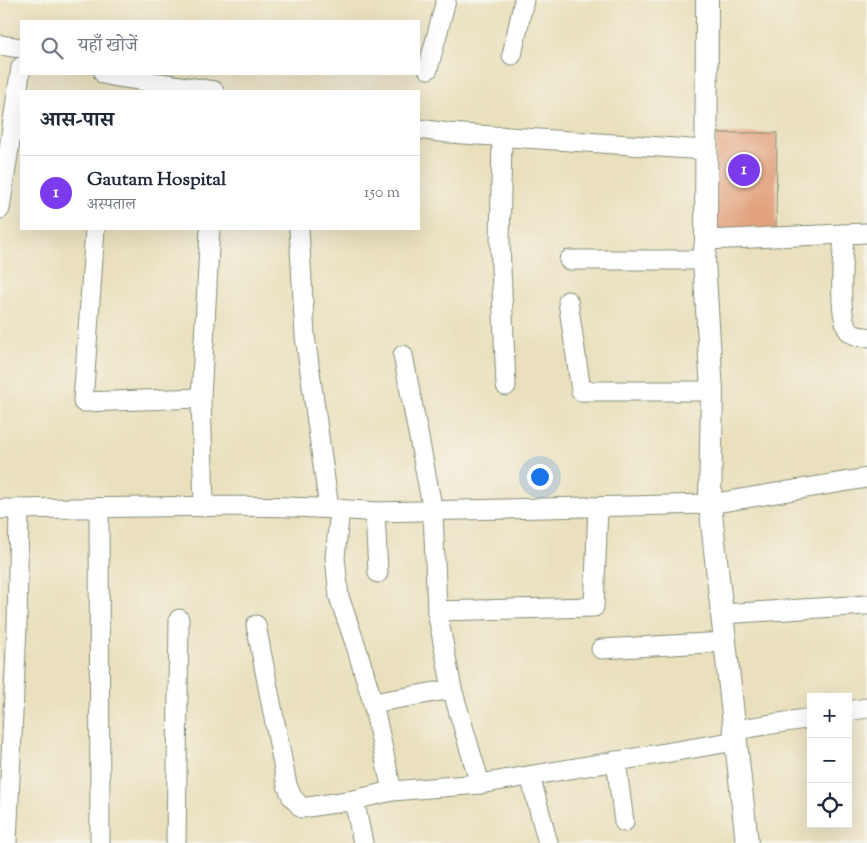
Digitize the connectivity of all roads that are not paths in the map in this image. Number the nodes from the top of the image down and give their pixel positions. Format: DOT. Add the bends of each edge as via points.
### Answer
graph roads {
  1 [pos="446,0"];
  2 [pos="524,0"];
  3 [pos="707,0"];
  4 [pos="0,45"];
  5 [pos="20,48"];
  6 [pos="512,55"];
  7 [pos="428,69"];
  8 [pos="20,72"];
  9 [pos="109,80"];
  10 [pos="204,90"];
  11 [pos="420,129"];
  12 [pos="502,136"];
  13 [pos="5,144"];
  14 [pos="705,150"];
  15 [pos="0,209"];
  16 [pos="96,230"];
  17 [pos="210,230"];
  18 [pos="298,230"];
  19 [pos="867,233"];
  20 [pos="844,234"];
  21 [pos="705,250"];
  22 [pos="569,260"];
  23 [pos="568,301"];
  24 [pos="867,336"];
  25 [pos="404,355"];
  26 [pos="506,386"];
  27 [pos="712,391"];
  28 [pos="201,398"];
  29 [pos="867,478"];
  30 [pos="710,504"];
  31 [pos="204,507"];
  32 [pos="598,507"];
  33 [pos="99,508"];
  34 [pos="334,508"];
  35 [pos="0,509"];
  36 [pos="19,509"];
  37 [pos="433,511"];
  38 [pos="375,512"];
  39 [pos="378,573"];
  40 [pos="867,605"];
  41 [pos="438,611"];
  42 [pos="722,614"];
  43 [pos="178,619"];
  44 [pos="256,625"];
  45 [pos="725,642"];
  46 [pos="601,649"];
  47 [pos="452,689"];
  48 [pos="373,703"];
  49 [pos="867,708"];
  50 [pos="852,711"];
  51 [pos="807,719"];
  52 [pos="735,736"];
  53 [pos="616,761"];
  54 [pos="530,776"];
  55 [pos="480,784"];
  56 [pos="392,791"];
  57 [pos="354,800"];
  58 [pos="624,822"];
  59 [pos="7,843"];
  60 [pos="100,843"];
  61 [pos="176,843"];
  62 [pos="363,843"];
  63 [pos="548,843"];
  64 [pos="747,843"];
  1 -- 7 [label="street"];
  2 -- 6 [label="street"];
  3 -- 14 [label="street"];
  4 -- 5 [label="street"];
  8 -- 13 [label="street"];
  9 -- 10 [label="street"];
  11 -- 12 [label="street"];
  12 -- 14 [label="street"];
  12 -- 26 [label="street" via="500,243"];
  13 -- 15 [label="street"];
  14 -- 21 [label="street"];
  16 -- 28 [label="street" via="83,402"];
  17 -- 28 [label="street"];
  18 -- 34 [label="street" via="305,336"];
  19 -- 20 [label="street"];
  20 -- 21 [label="street"];
  20 -- 24 [label="street" via="842,312 850,332"];
  21 -- 22 [label="street"];
  21 -- 27 [label="street"];
  23 -- 27 [label="street" via="581,391"];
  25 -- 37 [label="street"];
  27 -- 30 [label="street"];
  28 -- 31 [label="street"];
  29 -- 30 [label="street"];
  30 -- 32 [label="street"];
  30 -- 42 [label="street"];
  31 -- 33 [label="street"];
  31 -- 34 [label="street"];
  32 -- 37 [label="street"];
  32 -- 41 [label="street" via="594,607"];
  33 -- 36 [label="street"];
  33 -- 60 [label="street"];
  34 -- 38 [label="street"];
  34 -- 48 [label="street" via="339,597"];
  35 -- 36 [label="street"];
  36 -- 59 [label="street"];
  37 -- 38 [label="street"];
  37 -- 41 [label="street"];
  38 -- 39 [label="street"];
  40 -- 42 [label="street"];
  41 -- 47 [label="street"];
  42 -- 45 [label="street"];
  43 -- 61 [label="street"];
  44 -- 57 [label="street" via="292,797 302,808"];
  45 -- 46 [label="street"];
  45 -- 52 [label="street"];
  47 -- 48 [label="street"];
  47 -- 55 [label="street"];
  48 -- 56 [label="street"];
  49 -- 50 [label="street"];
  51 -- 52 [label="street"];
  52 -- 53 [label="street"];
  52 -- 64 [label="street"];
  53 -- 54 [label="street"];
  53 -- 58 [label="street"];
  54 -- 55 [label="street"];
  54 -- 63 [label="street"];
  55 -- 56 [label="street"];
  56 -- 57 [label="street"];
  57 -- 62 [label="street"];
}
